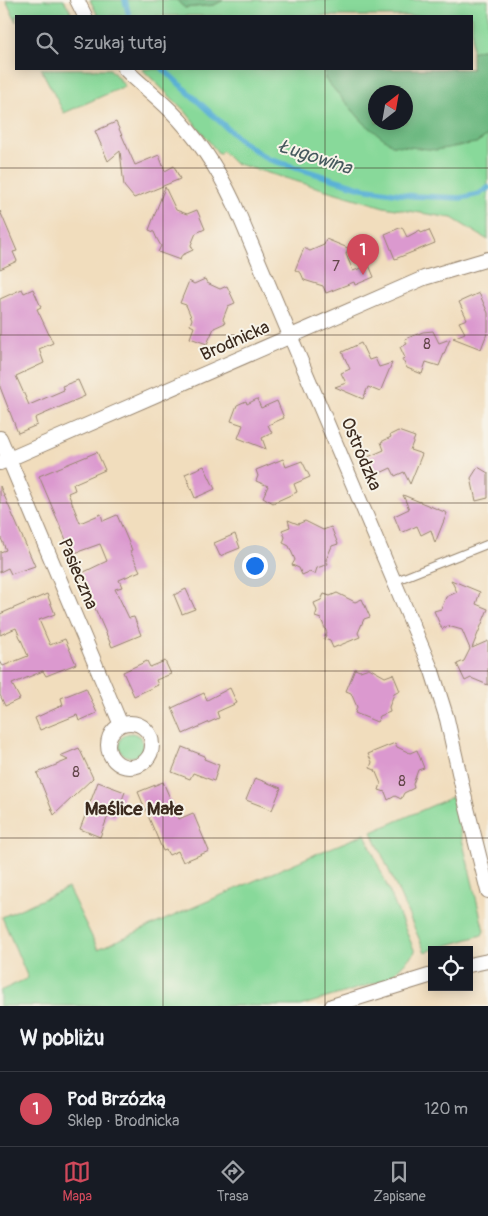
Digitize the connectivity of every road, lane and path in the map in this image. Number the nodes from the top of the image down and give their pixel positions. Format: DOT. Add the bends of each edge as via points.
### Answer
graph roads {
  1 [pos="77,0"];
  2 [pos="84,15"];
  3 [pos="126,70"];
  4 [pos="488,259"];
  5 [pos="290,338"];
  6 [pos="0,438"];
  7 [pos="5,461"];
  8 [pos="488,544"];
  9 [pos="395,581"];
  10 [pos="121,725"];
  11 [pos="488,891"];
  12 [pos="488,961"];
  13 [pos="473,964"];
  14 [pos="428,976"];
  15 [pos="332,1006"];
  1 -- 2 [label="street"];
  3 -- 5 [label="street, Ostródzka" via="180,120 208,156 234,203"];
  4 -- 5 [label="street, Brodnicka" via="424,278"];
  5 -- 7 [label="street, Brodnicka"];
  5 -- 9 [label="street, Ostródzka"];
  6 -- 7 [label="street, Pasieczna"];
  7 -- 10 [label="street, Pasieczna"];
  8 -- 9 [label="lane"];
  9 -- 11 [label="street, Ostródzka" via="441,698"];
  12 -- 13 [label="street"];
  14 -- 15 [label="street"];
}
